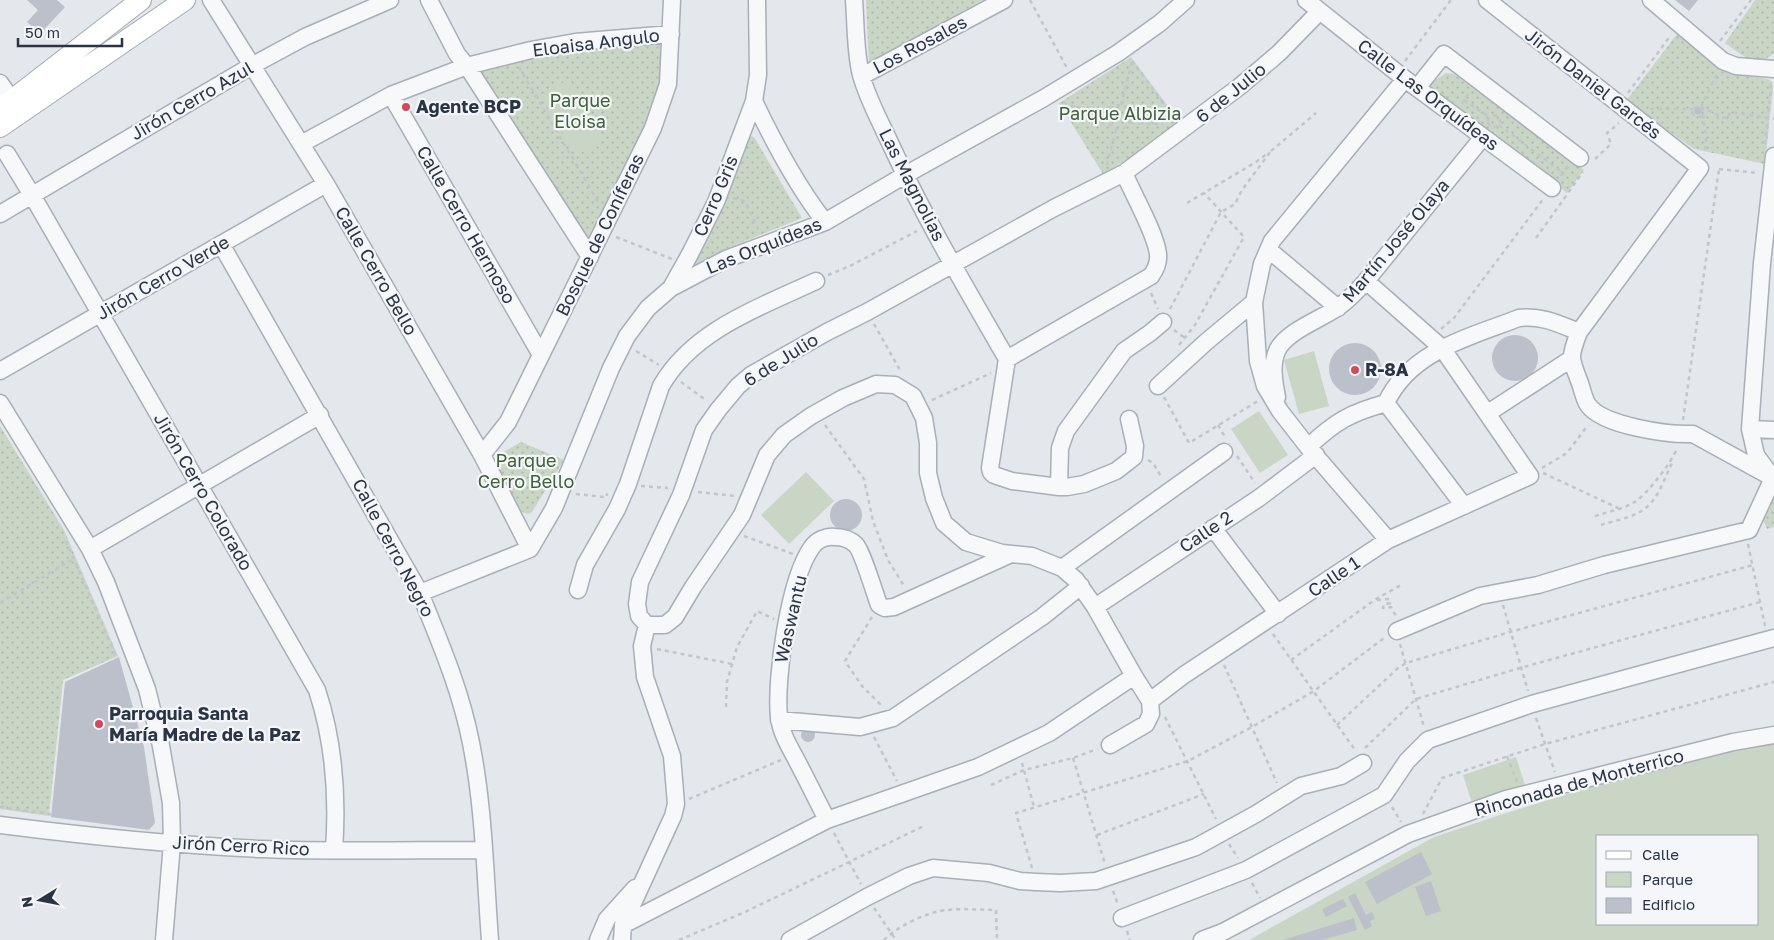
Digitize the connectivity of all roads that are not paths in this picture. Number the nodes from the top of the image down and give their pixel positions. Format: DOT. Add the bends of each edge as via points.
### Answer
graph roads {
  1 [pos="141,0"];
  2 [pos="185,0"];
  3 [pos="211,0"];
  4 [pos="390,0"];
  5 [pos="429,0"];
  6 [pos="672,0"];
  7 [pos="757,0"];
  8 [pos="854,0"];
  9 [pos="1004,0"];
  10 [pos="1186,0"];
  11 [pos="1306,0"];
  12 [pos="1487,0"];
  13 [pos="1651,0"];
  14 [pos="1320,12"];
  15 [pos="671,34"];
  16 [pos="253,65"];
  17 [pos="468,66"];
  18 [pos="1770,74"];
  19 [pos="862,76"];
  20 [pos="1406,79"];
  21 [pos="0,84"];
  22 [pos="391,95"];
  23 [pos="754,101"];
  24 [pos="6,104"];
  25 [pos="0,127"];
  26 [pos="1483,136"];
  27 [pos="301,144"];
  28 [pos="1770,151"];
  29 [pos="7,154"];
  30 [pos="1586,160"];
  31 [pos="1124,173"];
  32 [pos="905,175"];
  33 [pos="1773,175"];
  34 [pos="326,184"];
  35 [pos="1552,188"];
  36 [pos="32,195"];
  37 [pos="0,214"];
  38 [pos="825,222"];
  39 [pos="221,244"];
  40 [pos="1269,250"];
  41 [pos="590,257"];
  42 [pos="1768,264"];
  43 [pos="952,265"];
  44 [pos="816,281"];
  45 [pos="1366,281"];
  46 [pos="671,288"];
  47 [pos="1254,302"];
  48 [pos="1338,308"];
  49 [pos="101,314"];
  50 [pos="1163,322"];
  51 [pos="1579,332"];
  52 [pos="1442,348"];
  53 [pos="541,355"];
  54 [pos="1571,359"];
  55 [pos="1006,362"];
  56 [pos="0,371"];
  57 [pos="1158,386"];
  58 [pos="0,402"];
  59 [pos="1386,403"];
  60 [pos="1280,411"];
  61 [pos="1488,413"];
  62 [pos="320,415"];
  63 [pos="1129,419"];
  64 [pos="1750,429"];
  65 [pos="1774,430"];
  66 [pos="1229,448"];
  67 [pos="1312,451"];
  68 [pos="482,455"];
  69 [pos="1774,478"];
  70 [pos="199,486"];
  71 [pos="1059,487"];
  72 [pos="1464,506"];
  73 [pos="1213,528"];
  74 [pos="1388,540"];
  75 [pos="90,549"];
  76 [pos="530,549"];
  77 [pos="1011,554"];
  78 [pos="1062,568"];
  79 [pos="1081,586"];
  80 [pos="578,590"];
  81 [pos="420,593"];
  82 [pos="1095,607"];
  83 [pos="1272,618"];
  84 [pos="647,625"];
  85 [pos="1399,630"];
  86 [pos="1771,639"];
  87 [pos="1134,676"];
  88 [pos="1150,701"];
  89 [pos="779,720"];
  90 [pos="1774,735"];
  91 [pos="1110,744"];
  92 [pos="1360,759"];
  93 [pos="827,820"];
  94 [pos="0,825"];
  95 [pos="172,843"];
  96 [pos="334,850"];
  97 [pos="484,850"];
  98 [pos="643,879"];
  99 [pos="1122,918"];
  100 [pos="622,933"];
  101 [pos="164,940"];
  102 [pos="490,940"];
  103 [pos="598,940"];
  104 [pos="790,940"];
  105 [pos="1202,940"];
  1 -- 24 [label="main road"];
  2 -- 25 [label="main road"];
  3 -- 16 [label="street, Calle Cerro Bello"];
  4 -- 16 [label="street, Jirón Cerro Azul" via="305,37"];
  5 -- 17 [label="street" via="457,54"];
  6 -- 15 [label="street, Bosque de Coníferas"];
  7 -- 23 [label="street, Cerro Gris" via="758,75"];
  8 -- 19 [label="street, Las Magnolias"];
  9 -- 19 [label="street, Los Rosales"];
  10 -- 32 [label="street, Las Orquídeas" via="1128,56 1073,80"];
  11 -- 14 [label="street, Calle Las Orquídeas"];
  12 -- 51 [label="street, Jirón Daniel Garcés" via="1700,168"];
  13 -- 18 [label="street" via="1717,56 1736,66"];
  14 -- 20 [label="street, Calle Las Orquídeas"];
  14 -- 31 [label="street, 6 de Julio" via="1239,87"];
  15 -- 17 [label="street, Eloaisa Angulo" via="574,42"];
  15 -- 41 [label="street, Bosque de Coníferas" via="668,84 652,128"];
  16 -- 27 [label="street, Calle Cerro Bello"];
  16 -- 36 [label="street, Jirón Cerro Azul"];
  17 -- 22 [label="street, Eloaisa Angulo"];
  17 -- 41 [label="street"];
  19 -- 32 [label="street, Las Magnolias"];
  20 -- 26 [label="street, Calle Las Orquídeas"];
  20 -- 30 [label="street" via="1444,54"];
  20 -- 40 [label="street" via="1272,241"];
  21 -- 24 [label="street"];
  22 -- 27 [label="street, Eloaisa Angulo"];
  22 -- 53 [label="street, Calle Cerro Hermoso"];
  23 -- 38 [label="street" via="807,199"];
  23 -- 46 [label="street, Cerro Gris" via="716,202"];
  26 -- 35 [label="street, Calle Las Orquídeas"];
  26 -- 45 [label="street, Martín José Olaya"];
  27 -- 34 [label="street, Calle Cerro Bello"];
  28 -- 33 [label="street"];
  29 -- 36 [label="street, Jirón Cerro Colorado"];
  31 -- 43 [label="street, 6 de Julio"];
  31 -- 55 [label="street" via="1156,243 1157,268 1151,276"];
  32 -- 38 [label="street, Las Orquídeas"];
  32 -- 43 [label="street, Las Magnolias"];
  33 -- 42 [label="street"];
  34 -- 39 [label="street, Jirón Cerro Verde"];
  34 -- 68 [label="street, Calle Cerro Bello"];
  36 -- 37 [label="street, Jirón Cerro Azul"];
  36 -- 49 [label="street, Jirón Cerro Colorado"];
  38 -- 46 [label="street, Las Orquídeas" via="726,259"];
  39 -- 49 [label="street, Jirón Cerro Verde"];
  39 -- 62 [label="street, Calle Cerro Negro"];
  40 -- 47 [label="street" via="1262,264"];
  40 -- 48 [label="street"];
  41 -- 53 [label="street, Bosque de Coníferas"];
  42 -- 64 [label="street"];
  43 -- 55 [label="street, Las Magnolias"];
  43 -- 84 [label="street, 6 de Julio" via="826,332 751,375 738,386 704,430 681,495 640,582 637,604 639,616"];
  44 -- 80 [label="street" via="749,312 704,338 669,372 661,386 622,499 585,565"];
  45 -- 48 [label="street, Martín José Olaya"];
  45 -- 52 [label="street"];
  46 -- 76 [label="street, Las Orquídeas" via="648,308 627,336 561,492"];
  47 -- 57 [label="street"];
  47 -- 60 [label="street" via="1258,361 1265,386"];
  48 -- 60 [label="street, Martín José Olaya" via="1290,336 1277,350 1273,368"];
  49 -- 56 [label="street, Jirón Cerro Verde"];
  49 -- 70 [label="street, Jirón Cerro Colorado"];
  50 -- 71 [label="street" via="1124,351 1066,431 1060,448"];
  51 -- 52 [label="street" via="1543,318 1525,317"];
  51 -- 54 [label="street"];
  52 -- 59 [label="street" via="1411,368"];
  52 -- 61 [label="street"];
  53 -- 68 [label="street, Bosque de Coníferas" via="508,422"];
  54 -- 61 [label="street"];
  54 -- 69 [label="street" via="1588,404 1608,419 1644,430 1693,434"];
  55 -- 71 [label="street" via="991,472 1012,481"];
  58 -- 75 [label="street"];
  59 -- 67 [label="street, Calle 2" via="1338,421"];
  59 -- 72 [label="street"];
  60 -- 67 [label="street"];
  61 -- 72 [label="street, Calle 1" via="1530,476"];
  62 -- 70 [label="street"];
  62 -- 81 [label="street, Calle Cerro Negro"];
  63 -- 71 [label="street" via="1134,457 1116,471 1084,484"];
  64 -- 65 [label="street"];
  64 -- 69 [label="street" via="1756,455"];
  66 -- 78 [label="street"];
  67 -- 73 [label="street, Calle 2" via="1263,494"];
  67 -- 74 [label="street"];
  68 -- 76 [label="street, Calle Cerro Bello"];
  69 -- 85 [label="street" via="1749,530 1604,565 1538,585 1480,596"];
  70 -- 75 [label="street"];
  70 -- 96 [label="street, Jirón Cerro Colorado" via="317,690 332,750 336,793"];
  72 -- 74 [label="street, Calle 1"];
  73 -- 82 [label="street, Calle 2"];
  73 -- 83 [label="street"];
  74 -- 83 [label="street, Calle 1"];
  75 -- 95 [label="street" via="147,689 171,803"];
  76 -- 81 [label="street"];
  77 -- 78 [label="street" via="1032,556"];
  77 -- 84 [label="street" via="966,542 944,523 928,474 924,418 915,401 895,385 876,384 842,398 784,435 767,455 742,515 675,617 665,625"];
  77 -- 89 [label="street, Waswantu" via="894,608 885,608 879,605 857,546 848,539 829,537 820,540 812,547 793,591 779,670"];
  78 -- 79 [label="street"];
  79 -- 82 [label="street"];
  79 -- 89 [label="street" via="1042,617 893,718 860,727"];
  81 -- 97 [label="street, Calle Cerro Negro" via="457,689 471,742"];
  82 -- 87 [label="street"];
  83 -- 88 [label="street, Calle 1"];
  84 -- 98 [label="street" via="642,646 645,677 672,756 676,804"];
  86 -- 99 [label="street" via="1532,704 1428,740 1407,761 1384,795 1246,870"];
  87 -- 88 [label="street"];
  87 -- 93 [label="street" via="1049,733 978,767"];
  88 -- 91 [label="street" via="1151,714 1146,724"];
  89 -- 93 [label="street, Waswantu"];
  90 -- 105 [label="street, Rinconada de Monterrico" via="1733,742 1506,799 1411,833 1232,928"];
  92 -- 104 [label="street" via="1341,776 1301,786 1196,847 1096,882 1020,881 989,872 933,868 867,897"];
  93 -- 100 [label="street"];
  94 -- 95 [label="street, Jirón Cerro Rico"];
  95 -- 96 [label="street, Jirón Cerro Rico"];
  95 -- 101 [label="street"];
  96 -- 97 [label="street, Jirón Cerro Rico"];
  97 -- 102 [label="street, Calle Cerro Negro"];
  98 -- 100 [label="street"];
  98 -- 103 [label="street" via="607,919"];
}
